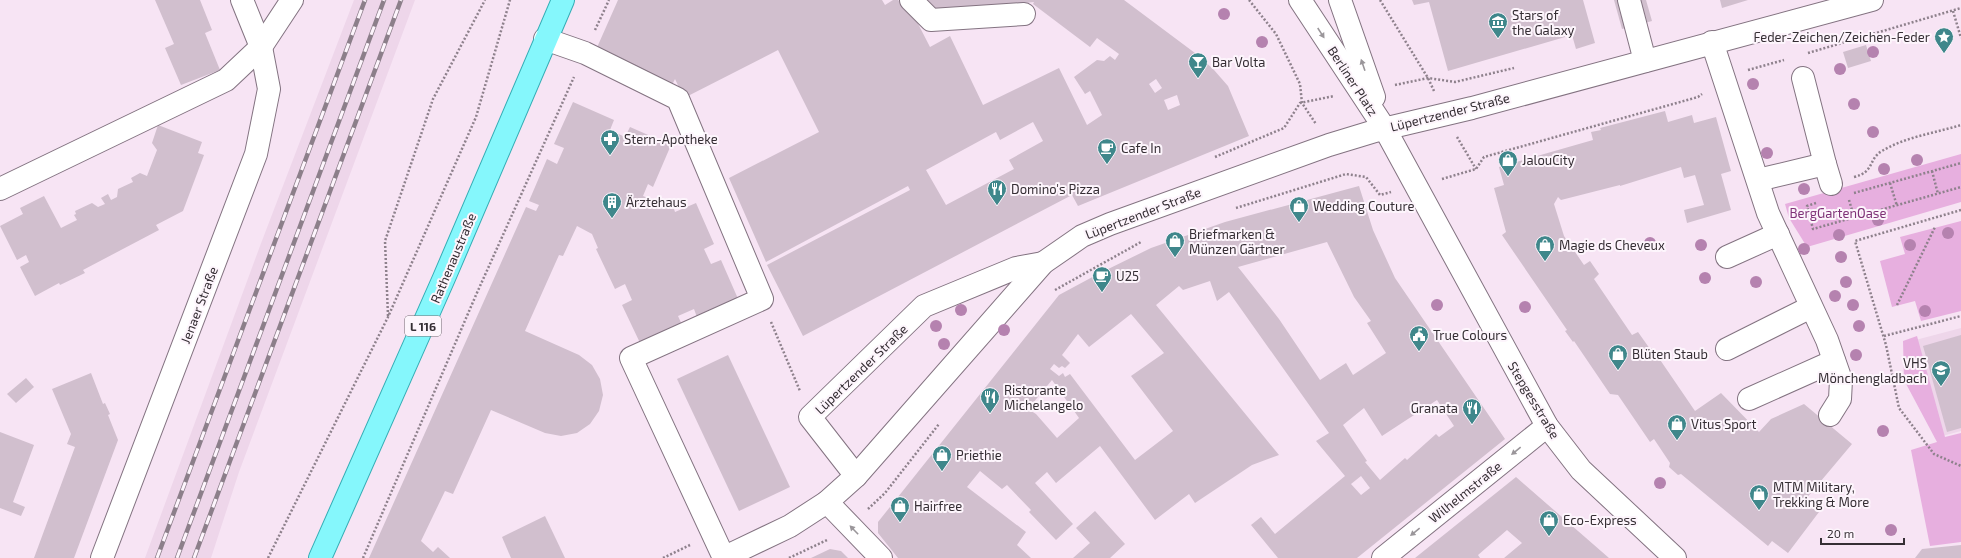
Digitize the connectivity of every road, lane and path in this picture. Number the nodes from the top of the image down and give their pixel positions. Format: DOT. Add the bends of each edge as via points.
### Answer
graph roads {
  1 [pos="242,0"];
  2 [pos="292,0"];
  3 [pos="485,0"];
  4 [pos="510,0"];
  5 [pos="562,0"];
  6 [pos="608,0"];
  7 [pos="911,0"];
  8 [pos="1249,0"];
  9 [pos="1300,0"];
  10 [pos="1340,0"];
  11 [pos="1380,0"];
  12 [pos="1629,0"];
  13 [pos="1872,0"];
  14 [pos="1953,11"];
  15 [pos="1024,14"];
  16 [pos="1961,38"];
  17 [pos="545,39"];
  18 [pos="1712,42"];
  19 [pos="261,47"];
  20 [pos="585,53"];
  21 [pos="1645,61"];
  22 [pos="1803,78"];
  23 [pos="1302,102"];
  24 [pos="1445,114"];
  25 [pos="1961,125"];
  26 [pos="1385,129"];
  27 [pos="1961,163"];
  28 [pos="1932,171"];
  29 [pos="1828,174"];
  30 [pos="1758,180"];
  31 [pos="1890,183"];
  32 [pos="1416,187"];
  33 [pos="1961,187"];
  34 [pos="0,189"];
  35 [pos="1938,194"];
  36 [pos="1821,202"];
  37 [pos="1897,206"];
  38 [pos="1235,208"];
  39 [pos="1961,210"];
  40 [pos="1854,217"];
  41 [pos="1936,227"];
  42 [pos="1778,234"];
  43 [pos="1147,239"];
  44 [pos="1727,257"];
  45 [pos="1043,263"];
  46 [pos="1051,292"];
  47 [pos="762,299"];
  48 [pos="1897,305"];
  49 [pos="1811,307"];
  50 [pos="388,316"];
  51 [pos="1961,316"];
  52 [pos="1884,336"];
  53 [pos="1727,349"];
  54 [pos="1834,361"];
  55 [pos="1749,399"];
  56 [pos="1830,415"];
  57 [pos="810,418"];
  58 [pos="943,418"];
  59 [pos="1547,426"];
  60 [pos="1961,466"];
  61 [pos="856,476"];
  62 [pos="827,502"];
  63 [pos="849,525"];
  64 [pos="102,558"];
  65 [pos="268,558"];
  66 [pos="320,558"];
  67 [pos="363,558"];
  68 [pos="724,558"];
  69 [pos="789,558"];
  70 [pos="881,558"];
  71 [pos="1383,558"];
  72 [pos="1675,558"];
  1 -- 19 [label="street, Jenaer Straße"];
  2 -- 19 [label="street"];
  3 -- 50 [label="path" via="433,99 385,241"];
  4 -- 50 [label="path" via="476,117"];
  5 -- 17 [label="main road, Rathenaustraße / L 116"];
  6 -- 20 [label="path"];
  7 -- 15 [label="street" via="931,20"];
  8 -- 23 [label="path" via="1276,34 1300,84"];
  9 -- 26 [label="street, Berliner Platz, one-way"];
  26 -- 10 [label="street, Berliner Platz, one-way"];
  11 -- 24 [label="path" via="1428,78"];
  12 -- 21 [label="street"];
  13 -- 18 [label="street, Lüpertzender Straße"];
  14 -- 16 [label="path"];
  17 -- 20 [label="street"];
  17 -- 66 [label="main road, Rathenaustraße / L 116" via="444,278"];
  18 -- 21 [label="street, Lüpertzender Straße"];
  18 -- 30 [label="street"];
  19 -- 34 [label="street" via="226,80"];
  19 -- 64 [label="street, Jenaer Straße" via="269,89 256,154"];
  20 -- 47 [label="street" via="678,99 700,138"];
  20 -- 67 [label="path" via="476,295"];
  21 -- 24 [label="street, Lüpertzender Straße"];
  22 -- 29 [label="street"];
  24 -- 26 [label="street, Lüpertzender Straße"];
  24 -- 32 [label="path" via="1476,169"];
  25 -- 29 [label="path" via="1893,145 1879,152 1870,169 1862,175"];
  26 -- 32 [label="street, Stepgesstraße"];
  26 -- 45 [label="street, Lüpertzender Straße" via="1329,145 1110,224 1082,236"];
  27 -- 28 [label="path"];
  28 -- 31 [label="path"];
  28 -- 35 [label="path"];
  29 -- 30 [label="street"];
  30 -- 42 [label="street" via="1768,213"];
  31 -- 37 [label="path"];
  31 -- 40 [label="path" via="1848,195"];
  32 -- 38 [label="path" via="1380,195 1366,177 1346,174"];
  32 -- 59 [label="street, Stepgesstraße"];
  33 -- 35 [label="path"];
  35 -- 37 [label="path"];
  36 -- 40 [label="path" via="1807,206 1813,228"];
  37 -- 40 [label="path"];
  39 -- 52 [label="path" via="1855,241"];
  41 -- 48 [label="path"];
  42 -- 44 [label="street"];
  42 -- 49 [label="street"];
  43 -- 46 [label="path"];
  45 -- 57 [label="street, Lüpertzender Straße" via="1016,268 924,306"];
  45 -- 61 [label="street, Lüpertzender Straße"];
  47 -- 57 [label="path"];
  47 -- 68 [label="street" via="631,358"];
  49 -- 53 [label="street"];
  49 -- 54 [label="street"];
  50 -- 65 [label="path"];
  51 -- 52 [label="path"];
  52 -- 60 [label="path" via="1900,408 1934,454"];
  54 -- 55 [label="street"];
  54 -- 56 [label="street" via="1841,380 1840,399"];
  57 -- 61 [label="street, Lüpertzender Straße"];
  58 -- 63 [label="path" via="885,493"];
  59 -- 71 [label="street, Wilhelmstraße, one-way"];
  59 -- 72 [label="street, Stepgesstraße" via="1581,470"];
  61 -- 62 [label="street, Lüpertzender Straße"];
  62 -- 63 [label="street"];
  62 -- 68 [label="street, Lüpertzender Straße" via="790,526"];
  63 -- 69 [label="path" via="824,542"];
  70 -- 63 [label="street, one-way"];
}
